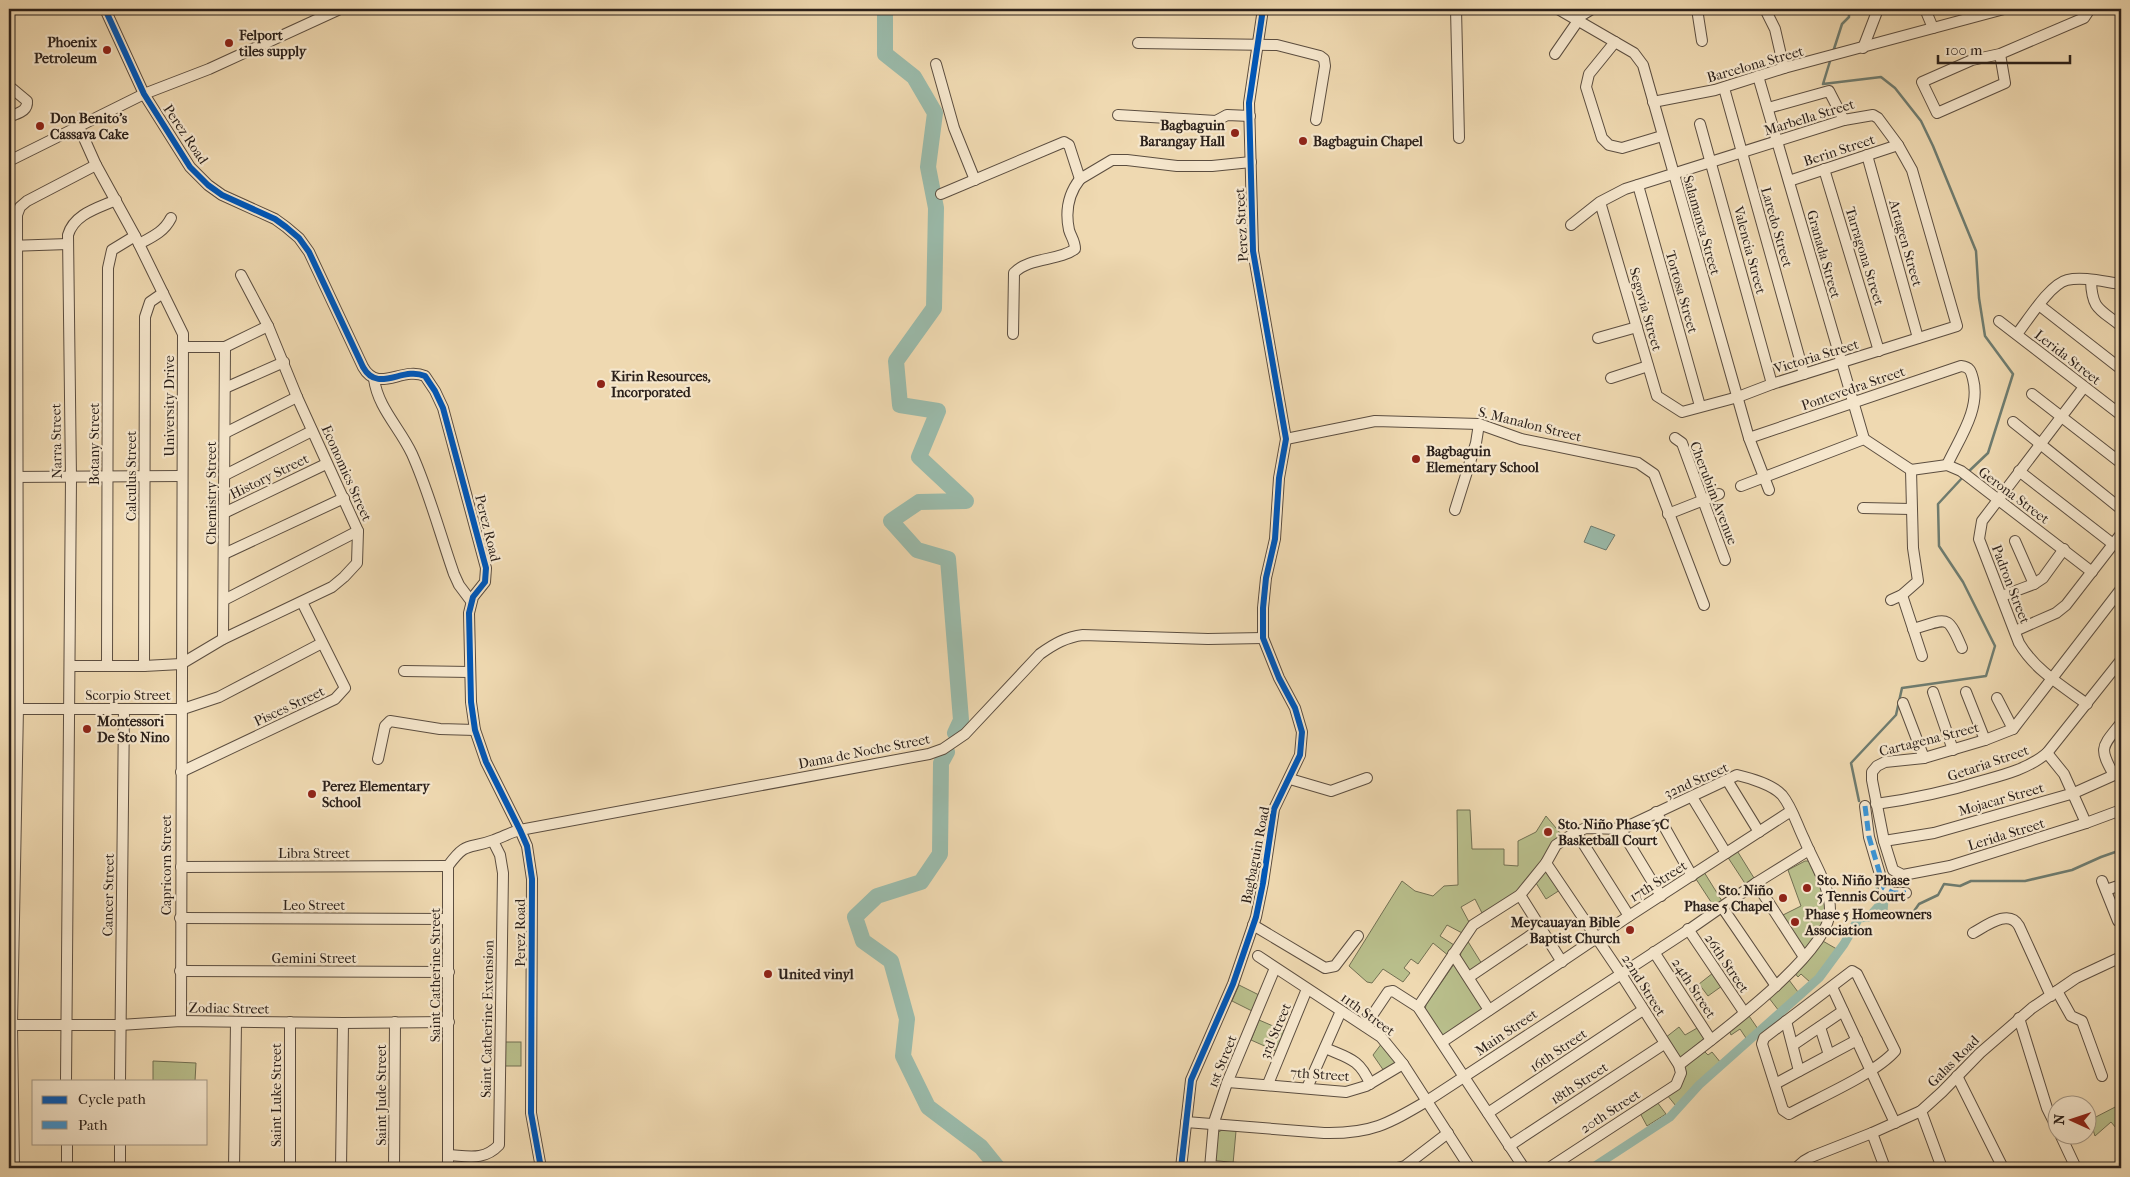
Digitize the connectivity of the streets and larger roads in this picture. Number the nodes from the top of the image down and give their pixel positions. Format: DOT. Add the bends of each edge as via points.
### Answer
graph roads {
  1 [pos="105,9"];
  2 [pos="340,9"];
  3 [pos="1263,9"];
  4 [pos="1456,9"];
  5 [pos="1558,9"];
  6 [pos="1592,9"];
  7 [pos="1697,9"];
  8 [pos="1765,9"];
  9 [pos="1878,9"];
  10 [pos="1925,9"];
  11 [pos="2004,9"];
  12 [pos="2087,9"];
  13 [pos="1971,13"];
  14 [pos="1577,21"];
  15 [pos="1933,28"];
  16 [pos="1702,41"];
  17 [pos="1615,42"];
  18 [pos="1138,43"];
  19 [pos="1258,45"];
  20 [pos="1863,48"];
  21 [pos="1555,54"];
  22 [pos="2000,54"];
  23 [pos="936,64"];
  24 [pos="1784,68"];
  25 [pos="1758,76"];
  26 [pos="9,86"];
  27 [pos="1724,88"];
  28 [pos="144,94"];
  29 [pos="1653,102"];
  30 [pos="1768,108"];
  31 [pos="1118,115"];
  32 [pos="1250,116"];
  33 [pos="9,117"];
  34 [pos="1316,120"];
  35 [pos="1844,120"];
  36 [pos="1700,124"];
  37 [pos="79,127"];
  38 [pos="1662,136"];
  39 [pos="1459,138"];
  40 [pos="1777,141"];
  41 [pos="1898,145"];
  42 [pos="1742,152"];
  43 [pos="1867,155"];
  44 [pos="9,161"];
  45 [pos="1251,162"];
  46 [pos="1711,162"];
  47 [pos="96,165"];
  48 [pos="1824,169"];
  49 [pos="1673,174"];
  50 [pos="1080,179"];
  51 [pos="976,180"];
  52 [pos="1789,181"];
  53 [pos="1638,185"];
  54 [pos="941,194"];
  55 [pos="116,200"];
  56 [pos="1600,202"];
  57 [pos="171,218"];
  58 [pos="1571,225"];
  59 [pos="137,240"];
  60 [pos="68,244"];
  61 [pos="12,247"];
  62 [pos="241,275"];
  63 [pos="2091,281"];
  64 [pos="2121,284"];
  65 [pos="162,293"];
  66 [pos="2039,305"];
  67 [pos="1999,321"];
  68 [pos="268,326"];
  69 [pos="1957,326"];
  70 [pos="2121,326"];
  71 [pos="1637,327"];
  72 [pos="1013,334"];
  73 [pos="2017,334"];
  74 [pos="1598,338"];
  75 [pos="1918,338"];
  76 [pos="183,347"];
  77 [pos="226,347"];
  78 [pos="1878,351"];
  79 [pos="284,362"];
  80 [pos="1842,363"];
  81 [pos="1648,366"];
  82 [pos="2121,369"];
  83 [pos="1804,374"];
  84 [pos="1611,378"];
  85 [pos="374,379"];
  86 [pos="1772,384"];
  87 [pos="2084,387"];
  88 [pos="225,388"];
  89 [pos="2032,394"];
  90 [pos="297,397"];
  91 [pos="1738,397"];
  92 [pos="1854,403"];
  93 [pos="1700,406"];
  94 [pos="1682,412"];
  95 [pos="2062,415"];
  96 [pos="2121,415"];
  97 [pos="2013,422"];
  98 [pos="1479,424"];
  99 [pos="312,431"];
  100 [pos="225,433"];
  101 [pos="1675,438"];
  102 [pos="1749,438"];
  103 [pos="1286,439"];
  104 [pos="1864,439"];
  105 [pos="2041,443"];
  106 [pos="2121,463"];
  107 [pos="326,464"];
  108 [pos="1947,465"];
  109 [pos="1911,470"];
  110 [pos="2019,471"];
  111 [pos="225,475"];
  112 [pos="182,476"];
  113 [pos="13,477"];
  114 [pos="108,477"];
  115 [pos="145,477"];
  116 [pos="71,478"];
  117 [pos="1766,478"];
  118 [pos="1741,486"];
  119 [pos="1769,490"];
  120 [pos="1719,494"];
  121 [pos="344,498"];
  122 [pos="1997,499"];
  123 [pos="1703,500"];
  124 [pos="1863,508"];
  125 [pos="1911,509"];
  126 [pos="2121,509"];
  127 [pos="1454,510"];
  128 [pos="224,513"];
  129 [pos="1668,514"];
  130 [pos="358,531"];
  131 [pos="2121,534"];
  132 [pos="2015,541"];
  133 [pos="2113,544"];
  134 [pos="2064,549"];
  135 [pos="224,554"];
  136 [pos="1725,560"];
  137 [pos="2092,572"];
  138 [pos="2034,584"];
  139 [pos="2121,589"];
  140 [pos="1902,595"];
  141 [pos="2002,596"];
  142 [pos="224,600"];
  143 [pos="1892,600"];
  144 [pos="302,602"];
  145 [pos="471,602"];
  146 [pos="1704,605"];
  147 [pos="1913,629"];
  148 [pos="2015,631"];
  149 [pos="1263,638"];
  150 [pos="224,639"];
  151 [pos="322,643"];
  152 [pos="1962,648"];
  153 [pos="1922,656"];
  154 [pos="2121,660"];
  155 [pos="180,664"];
  156 [pos="70,666"];
  157 [pos="107,666"];
  158 [pos="144,666"];
  159 [pos="404,671"];
  160 [pos="470,672"];
  161 [pos="2052,679"];
  162 [pos="1933,692"];
  163 [pos="1966,692"];
  164 [pos="1997,698"];
  165 [pos="1903,703"];
  166 [pos="2087,704"];
  167 [pos="14,708"];
  168 [pos="70,709"];
  169 [pos="124,709"];
  170 [pos="182,710"];
  171 [pos="2121,723"];
  172 [pos="2013,729"];
  173 [pos="475,730"];
  174 [pos="1985,740"];
  175 [pos="1953,750"];
  176 [pos="2048,753"];
  177 [pos="1924,758"];
  178 [pos="378,759"];
  179 [pos="181,772"];
  180 [pos="2118,773"];
  181 [pos="1366,778"];
  182 [pos="1290,779"];
  183 [pos="1727,780"];
  184 [pos="2074,792"];
  185 [pos="1692,797"];
  186 [pos="1876,804"];
  187 [pos="1865,806"];
  188 [pos="2121,810"];
  189 [pos="1791,811"];
  190 [pos="1656,812"];
  191 [pos="2086,824"];
  192 [pos="520,830"];
  193 [pos="1621,830"];
  194 [pos="1576,832"];
  195 [pos="1759,832"];
  196 [pos="493,841"];
  197 [pos="1884,841"];
  198 [pos="1808,850"];
  199 [pos="1726,853"];
  200 [pos="1546,863"];
  201 [pos="448,866"];
  202 [pos="181,867"];
  203 [pos="1897,874"];
  204 [pos="1692,876"];
  205 [pos="1756,883"];
  206 [pos="2121,885"];
  207 [pos="1906,893"];
  208 [pos="1520,895"];
  209 [pos="1661,896"];
  210 [pos="1722,906"];
  211 [pos="1629,916"];
  212 [pos="180,918"];
  213 [pos="448,919"];
  214 [pos="2121,920"];
  215 [pos="1252,926"];
  216 [pos="1540,928"];
  217 [pos="1688,929"];
  218 [pos="1973,933"];
  219 [pos="1358,936"];
  220 [pos="1597,938"];
  221 [pos="1654,952"];
  222 [pos="1454,954"];
  223 [pos="1258,956"];
  224 [pos="1804,957"];
  225 [pos="2121,957"];
  226 [pos="1562,962"];
  227 [pos="1275,968"];
  228 [pos="180,971"];
  229 [pos="449,972"];
  230 [pos="1621,973"];
  231 [pos="1469,977"];
  232 [pos="1776,986"];
  233 [pos="1832,987"];
  234 [pos="1307,989"];
  235 [pos="2054,993"];
  236 [pos="1418,1007"];
  237 [pos="1489,1010"];
  238 [pos="1643,1010"];
  239 [pos="1341,1011"];
  240 [pos="1843,1011"];
  241 [pos="1744,1012"];
  242 [pos="2019,1018"];
  243 [pos="180,1021"];
  244 [pos="1786,1021"];
  245 [pos="236,1022"];
  246 [pos="290,1022"];
  247 [pos="395,1022"];
  248 [pos="449,1022"];
  249 [pos="343,1023"];
  250 [pos="120,1024"];
  251 [pos="10,1025"];
  252 [pos="66,1026"];
  253 [pos="1365,1026"];
  254 [pos="1820,1027"];
  255 [pos="1711,1040"];
  256 [pos="1857,1040"];
  257 [pos="1442,1042"];
  258 [pos="1664,1044"];
  259 [pos="1793,1046"];
  260 [pos="1325,1048"];
  261 [pos="1829,1054"];
  262 [pos="1403,1064"];
  263 [pos="1680,1069"];
  264 [pos="1871,1070"];
  265 [pos="1799,1071"];
  266 [pos="1957,1076"];
  267 [pos="2102,1076"];
  268 [pos="1463,1077"];
  269 [pos="66,1080"];
  270 [pos="120,1080"];
  271 [pos="1228,1082"];
  272 [pos="1268,1084"];
  273 [pos="1370,1084"];
  274 [pos="1775,1084"];
  275 [pos="1307,1088"];
  276 [pos="1427,1101"];
  277 [pos="2048,1110"];
  278 [pos="1921,1111"];
  279 [pos="1488,1113"];
  280 [pos="1186,1122"];
  281 [pos="1895,1123"];
  282 [pos="1214,1124"];
  283 [pos="1448,1133"];
  284 [pos="1872,1133"];
  285 [pos="67,1144"];
  286 [pos="120,1144"];
  287 [pos="2065,1144"];
  288 [pos="1509,1146"];
  289 [pos="448,1155"];
  290 [pos="1210,1167"];
  291 [pos="1402,1167"];
  292 [pos="14,1168"];
  293 [pos="67,1168"];
  294 [pos="120,1168"];
  295 [pos="234,1168"];
  296 [pos="290,1168"];
  297 [pos="341,1168"];
  298 [pos="394,1168"];
  299 [pos="448,1168"];
  300 [pos="541,1168"];
  301 [pos="1182,1168"];
  302 [pos="1237,1168"];
  303 [pos="1470,1168"];
  304 [pos="1524,1168"];
  305 [pos="1549,1168"];
  306 [pos="1796,1168"];
  307 [pos="1885,1168"];
  308 [pos="1942,1168"];
  309 [pos="2003,1168"];
  310 [pos="2076,1168"];
  1 -- 28 [label="street, Perez Road"];
  2 -- 28 [label="street" via="209,69"];
  3 -- 19 [label="street, Perez Street"];
  4 -- 39 [label="street"];
  5 -- 14 [label="street, Salamanca Street"];
  6 -- 14 [label="street"];
  7 -- 16 [label="street"];
  8 -- 24 [label="street" via="1775,29"];
  9 -- 20 [label="street"];
  10 -- 15 [label="street"];
  11 -- 13 [label="street, Barcelona Street"];
  12 -- 22 [label="street" via="2084,18"];
  13 -- 15 [label="street, Barcelona Street"];
  14 -- 17 [label="street, Salamanca Street"];
  14 -- 21 [label="street"];
  15 -- 20 [label="street, Barcelona Street"];
  17 -- 29 [label="street, Salamanca Street" via="1640,59"];
  17 -- 38 [label="street" via="1590,74 1586,87 1602,138 1609,145 1622,148"];
  18 -- 19 [label="street"];
  19 -- 32 [label="street, Perez Street"];
  19 -- 34 [label="street" via="1278,45 1324,59"];
  20 -- 24 [label="street, Barcelona Street"];
  22 -- 22 [label="street" via="2005,84 1937,113 1922,82 1972,60"];
  23 -- 51 [label="street" via="954,128"];
  24 -- 25 [label="street, Barcelona Street"];
  25 -- 27 [label="street, Barcelona Street"];
  25 -- 30 [label="street, Granada Street"];
  26 -- 33 [label="street" via="27,101 28,106"];
  27 -- 29 [label="street, Barcelona Street"];
  27 -- 42 [label="street, Laredo Street"];
  28 -- 37 [label="street"];
  28 -- 85 [label="street, Perez Road" via="190,167 208,185 222,195 275,219 299,238 309,252 363,367"];
  29 -- 38 [label="street, Salamanca Street"];
  30 -- 35 [label="street" via="1829,91"];
  30 -- 40 [label="street, Granada Street"];
  31 -- 32 [label="street" via="1216,120 1228,115"];
  32 -- 45 [label="street, Perez Street"];
  35 -- 40 [label="street, Marbella Street"];
  35 -- 41 [label="street, Marbella Street" via="1873,114"];
  36 -- 46 [label="street, Valencia Street"];
  37 -- 44 [label="street"];
  37 -- 47 [label="street, University Drive"];
  38 -- 49 [label="street, Salamanca Street"];
  40 -- 42 [label="street, Marbella Street"];
  40 -- 52 [label="street, Granada Street"];
  41 -- 43 [label="street, Berin Street"];
  41 -- 69 [label="street, Marbella Street" via="1917,183"];
  42 -- 46 [label="street, Marbella Street"];
  42 -- 83 [label="street, Laredo Street"];
  43 -- 48 [label="street, Berin Street"];
  43 -- 75 [label="street, Artagen Street"];
  45 -- 50 [label="street" via="1177,166 1112,160"];
  45 -- 103 [label="street, Perez Street" via="1254,257"];
  46 -- 49 [label="street, Marbella Street"];
  46 -- 86 [label="street, Valencia Street"];
  47 -- 55 [label="street, University Drive"];
  47 -- 61 [label="street" via="20,207"];
  48 -- 52 [label="street, Berin Street"];
  48 -- 78 [label="street, Tarragona Street"];
  49 -- 53 [label="street, Marbella Street"];
  49 -- 91 [label="street, Salamanca Street"];
  50 -- 51 [label="street" via="1069,145 1064,142"];
  50 -- 72 [label="street" via="1073,188 1068,206 1069,230 1075,240 1075,249 1067,255 1050,257 1018,269 1014,274"];
  51 -- 54 [label="street"];
  52 -- 80 [label="street, Granada Street"];
  53 -- 56 [label="street, Marbella Street"];
  53 -- 93 [label="street, Tortosa Street"];
  55 -- 59 [label="street, University Drive"];
  55 -- 60 [label="street, Narra Street" via="76,219 70,226"];
  56 -- 58 [label="street, Marbella Street"];
  56 -- 71 [label="street, Segovia Street"];
  57 -- 59 [label="street, Botany Street" via="161,232"];
  59 -- 65 [label="street, University Drive"];
  59 -- 114 [label="street, Botany Street" via="112,250 108,268"];
  60 -- 61 [label="street"];
  60 -- 116 [label="street, Narra Street"];
  61 -- 113 [label="street"];
  62 -- 68 [label="street, Economics Street"];
  63 -- 64 [label="street"];
  63 -- 66 [label="street" via="2065,280"];
  63 -- 70 [label="street" via="2096,307"];
  65 -- 76 [label="street, University Drive" via="183,334"];
  65 -- 115 [label="street, Calculus Street" via="150,302 145,317"];
  66 -- 73 [label="street"];
  66 -- 82 [label="street"];
  67 -- 73 [label="street, Lerida Street"];
  68 -- 77 [label="street"];
  68 -- 79 [label="street, Economics Street"];
  69 -- 75 [label="street, Victoria Street"];
  71 -- 74 [label="street"];
  71 -- 81 [label="street, Segovia Street"];
  73 -- 87 [label="street, Lerida Street"];
  75 -- 78 [label="street, Victoria Street"];
  76 -- 77 [label="street"];
  76 -- 112 [label="street, University Drive"];
  77 -- 88 [label="street, Chemistry Street"];
  78 -- 80 [label="street, Victoria Street"];
  79 -- 88 [label="street"];
  79 -- 90 [label="street, Economics Street"];
  80 -- 83 [label="street, Victoria Street"];
  80 -- 92 [label="street, Granada Street"];
  81 -- 84 [label="street"];
  81 -- 94 [label="street, Segovia Street" via="1657,396"];
  83 -- 86 [label="street, Victoria Street"];
  85 -- 145 [label="street" via="380,402 417,466 454,574"];
  85 -- 145 [label="street, Perez Road" via="419,373 435,391 449,427 486,568 485,582"];
  86 -- 91 [label="street, Victoria Street"];
  87 -- 95 [label="street, Padron Street"];
  87 -- 96 [label="street, Lerida Street"];
  88 -- 100 [label="street, Chemistry Street"];
  89 -- 95 [label="street"];
  90 -- 99 [label="street, Economics Street"];
  90 -- 100 [label="street"];
  91 -- 93 [label="street, Victoria Street"];
  91 -- 102 [label="street, Salamanca Street"];
  92 -- 102 [label="street, Pontevedra Street"];
  92 -- 104 [label="street, Granada Street"];
  92 -- 108 [label="street, Pontevedra Street" via="1961,366 1967,367 1976,390 1974,406"];
  93 -- 94 [label="street, Victoria Street"];
  95 -- 105 [label="street, Padron Street"];
  95 -- 106 [label="street"];
  97 -- 105 [label="street"];
  98 -- 103 [label="street, S. Manalon Street" via="1375,421"];
  98 -- 127 [label="street"];
  98 -- 129 [label="street, S. Manalon Street" via="1521,439 1638,463 1654,474"];
  99 -- 107 [label="street, Economics Street"];
  99 -- 111 [label="street"];
  100 -- 111 [label="street, Chemistry Street"];
  101 -- 123 [label="street, Cherubim Avenue" via="1682,443"];
  102 -- 117 [label="street, Salamanca Street"];
  103 -- 149 [label="street, Bagbaguin Road" via="1279,478 1275,540 1266,578"];
  104 -- 109 [label="street"];
  104 -- 117 [label="street"];
  105 -- 110 [label="street, Padron Street"];
  105 -- 126 [label="street"];
  107 -- 121 [label="street, Economics Street"];
  107 -- 128 [label="street, History Street"];
  108 -- 109 [label="street"];
  108 -- 122 [label="street, Gerona Street"];
  109 -- 125 [label="street"];
  110 -- 122 [label="street, Padron Street"];
  110 -- 133 [label="street"];
  111 -- 128 [label="street, Chemistry Street"];
  112 -- 115 [label="street"];
  112 -- 155 [label="street, University Drive"];
  113 -- 116 [label="street"];
  113 -- 167 [label="street"];
  114 -- 115 [label="street"];
  114 -- 116 [label="street"];
  114 -- 157 [label="street, Botany Street"];
  115 -- 158 [label="street, Calculus Street"];
  116 -- 156 [label="street, Narra Street"];
  117 -- 118 [label="street"];
  117 -- 119 [label="street, Salamanca Street"];
  120 -- 123 [label="street"];
  121 -- 130 [label="street, Economics Street"];
  121 -- 135 [label="street"];
  122 -- 134 [label="street, Gerona Street"];
  122 -- 141 [label="street, Padron Street" via="1982,521 1979,539"];
  123 -- 129 [label="street"];
  123 -- 136 [label="street, Cherubim Avenue"];
  124 -- 125 [label="street"];
  125 -- 140 [label="street" via="1918,581"];
  128 -- 135 [label="street, Chemistry Street"];
  129 -- 146 [label="street, S. Manalon Street"];
  130 -- 142 [label="street"];
  130 -- 144 [label="street, Economics Street" via="356,563 332,587"];
  131 -- 133 [label="street"];
  132 -- 138 [label="street"];
  133 -- 137 [label="street"];
  134 -- 137 [label="street, Gerona Street"];
  134 -- 138 [label="street" via="2043,578"];
  135 -- 142 [label="street, Chemistry Street"];
  137 -- 148 [label="street" via="2061,609"];
  138 -- 141 [label="street"];
  139 -- 161 [label="street"];
  140 -- 143 [label="street"];
  140 -- 147 [label="street"];
  141 -- 148 [label="street, Padron Street"];
  142 -- 150 [label="street, Chemistry Street"];
  144 -- 150 [label="street, Economics Street"];
  144 -- 151 [label="street, Pisces Street"];
  145 -- 160 [label="street, Perez Road" via="468,622"];
  147 -- 152 [label="street" via="1948,621"];
  147 -- 153 [label="street"];
  148 -- 161 [label="street, Padron Street" via="2028,659"];
  149 -- 182 [label="street, Bagbaguin Road" via="1295,708 1302,732 1300,754"];
  149 -- 192 [label="street, Dama de Noche Street" via="1072,636 1040,654 965,734 936,751"];
  150 -- 155 [label="street, Economics Street"];
  151 -- 170 [label="street, Scorpio Street" via="219,697"];
  151 -- 179 [label="street, Pisces Street" via="345,688 335,699"];
  154 -- 166 [label="street, Getaria Street"];
  155 -- 158 [label="street, Economics Street"];
  155 -- 170 [label="street, University Drive"];
  156 -- 157 [label="street, Economics Street"];
  156 -- 168 [label="street, Narra Street"];
  157 -- 158 [label="street, Economics Street"];
  159 -- 160 [label="street"];
  160 -- 173 [label="street, Perez Road"];
  161 -- 166 [label="street, Padron Street"];
  161 -- 172 [label="street"];
  162 -- 175 [label="street"];
  163 -- 174 [label="street"];
  164 -- 172 [label="street"];
  165 -- 177 [label="street"];
  166 -- 176 [label="street, Getaria Street"];
  167 -- 168 [label="street, Scorpio Street"];
  167 -- 251 [label="street"];
  168 -- 169 [label="street, Scorpio Street"];
  168 -- 252 [label="street, Narra Street"];
  169 -- 170 [label="street, Scorpio Street"];
  169 -- 250 [label="street, Cancer Street"];
  170 -- 179 [label="street, Capricorn Street"];
  171 -- 180 [label="street" via="2105,743 2103,751"];
  172 -- 174 [label="street, Cartagena Street"];
  173 -- 178 [label="street" via="440,729 390,721 385,726"];
  173 -- 192 [label="street, Perez Road" via="486,762"];
  174 -- 175 [label="street, Cartagena Street"];
  175 -- 177 [label="street, Cartagena Street"];
  176 -- 184 [label="street"];
  176 -- 186 [label="street, Getaria Street" via="2027,767 2006,774 1934,795"];
  177 -- 186 [label="street, Cartagena Street" via="1885,762 1877,766 1872,772"];
  179 -- 202 [label="street, Capricorn Street"];
  180 -- 184 [label="street, Mojacar Street"];
  181 -- 182 [label="street" via="1331,791"];
  182 -- 215 [label="street, Bagbaguin Road" via="1274,808 1263,883"];
  183 -- 185 [label="street, 32nd Street"];
  183 -- 189 [label="street, 32nd Street" via="1737,775 1754,779 1781,794"];
  183 -- 195 [label="street"];
  184 -- 191 [label="street"];
  184 -- 197 [label="street, Mojacar Street" via="1934,833"];
  185 -- 190 [label="street, 32nd Street"];
  185 -- 199 [label="street"];
  186 -- 197 [label="street, Cartagena Street"];
  187 -- 207 [label="street" via="1869,837 1884,888 1893,893"];
  188 -- 191 [label="street, Lerida Street"];
  189 -- 195 [label="street, 17th Street"];
  189 -- 198 [label="street, 32nd Street"];
  190 -- 193 [label="street, 32nd Street"];
  190 -- 204 [label="street"];
  191 -- 203 [label="street, Lerida Street" via="1950,866"];
  192 -- 196 [label="street"];
  192 -- 300 [label="street, Perez Road" via="527,846 532,879 531,1113"];
  193 -- 194 [label="street" via="1586,828"];
  193 -- 209 [label="street"];
  194 -- 200 [label="street" via="1556,845"];
  194 -- 211 [label="street"];
  195 -- 199 [label="street, 17th Street"];
  196 -- 201 [label="street" via="468,846 457,853"];
  196 -- 289 [label="street, Saint Catherine Extension" via="500,854 502,873 499,1145 482,1156"];
  197 -- 203 [label="street, Cartagena Street"];
  198 -- 205 [label="street, Main Street"];
  198 -- 224 [label="street, 32nd Street" via="1828,893 1830,910 1828,926"];
  199 -- 204 [label="street, 17th Street"];
  200 -- 208 [label="street"];
  200 -- 220 [label="street, 22nd Street"];
  201 -- 202 [label="street, Libra Street"];
  201 -- 213 [label="street, Saint Catherine Street"];
  202 -- 212 [label="street, Capricorn Street"];
  204 -- 209 [label="street, 17th Street"];
  205 -- 210 [label="street, Main Street"];
  205 -- 224 [label="street"];
  206 -- 214 [label="street" via="2104,886 2118,921"];
  208 -- 216 [label="street"];
  208 -- 222 [label="street" via="1472,925"];
  209 -- 211 [label="street, 17th Street"];
  210 -- 217 [label="street, Main Street"];
  210 -- 232 [label="street"];
  211 -- 220 [label="street, 17th Street"];
  212 -- 213 [label="street, Leo Street"];
  212 -- 228 [label="street, Capricorn Street"];
  213 -- 229 [label="street, Saint Catherine Street"];
  215 -- 219 [label="street" via="1325,968 1335,966"];
  215 -- 280 [label="street, Bagbaguin Road" via="1233,984 1191,1080"];
  216 -- 226 [label="street"];
  216 -- 231 [label="street"];
  217 -- 221 [label="street, Main Street"];
  217 -- 241 [label="street, 26th Street"];
  218 -- 235 [label="street" via="2001,919 2014,920"];
  220 -- 226 [label="street, 17th Street"];
  220 -- 230 [label="street, 22nd Street"];
  221 -- 230 [label="street, Main Street"];
  221 -- 255 [label="street, 24th Street"];
  222 -- 231 [label="street"];
  222 -- 236 [label="street"];
  223 -- 227 [label="street, 11th Street"];
  224 -- 232 [label="street, 32nd Street"];
  225 -- 235 [label="street, Galas Road"];
  226 -- 237 [label="street, 17th Street"];
  227 -- 234 [label="street, 11th Street"];
  227 -- 271 [label="street, 1st Street"];
  228 -- 229 [label="street, Gemini Street"];
  228 -- 243 [label="street, Capricorn Street"];
  229 -- 248 [label="street, Saint Catherine Street"];
  230 -- 238 [label="street, 22nd Street"];
  230 -- 268 [label="street, Main Street"];
  231 -- 237 [label="street"];
  232 -- 241 [label="street, 32nd Street"];
  233 -- 240 [label="street"];
  233 -- 244 [label="street"];
  233 -- 264 [label="street" via="1852,971 1857,974 1895,1051"];
  234 -- 239 [label="street, 11th Street"];
  234 -- 272 [label="street, 3rd Street"];
  235 -- 242 [label="street, Galas Road"];
  235 -- 267 [label="street" via="2071,1016 2082,1021"];
  236 -- 253 [label="street" via="1394,991 1388,992"];
  236 -- 257 [label="street"];
  237 -- 257 [label="street, 17th Street"];
  238 -- 258 [label="street, 22nd Street"];
  238 -- 279 [label="street, 16th Street"];
  239 -- 253 [label="street, 11th Street"];
  239 -- 260 [label="street"];
  240 -- 254 [label="street"];
  240 -- 256 [label="street"];
  241 -- 255 [label="street, 32nd Street"];
  242 -- 266 [label="street, Galas Road"];
  242 -- 277 [label="street"];
  243 -- 245 [label="street, Zodiac Street"];
  243 -- 250 [label="street, Zodiac Street"];
  244 -- 259 [label="street"];
  244 -- 274 [label="street" via="1764,1038 1762,1044"];
  245 -- 246 [label="street, Zodiac Street"];
  245 -- 295 [label="street"];
  246 -- 249 [label="street, Zodiac Street"];
  246 -- 296 [label="street, Saint Luke Street"];
  247 -- 248 [label="street, Zodiac Street"];
  247 -- 249 [label="street, Zodiac Street"];
  247 -- 298 [label="street, Saint Jude Street"];
  248 -- 289 [label="street, Saint Catherine Street"];
  249 -- 297 [label="street"];
  250 -- 252 [label="street, Zodiac Street"];
  250 -- 270 [label="street, Cancer Street"];
  251 -- 252 [label="street, Zodiac Street"];
  251 -- 292 [label="street"];
  252 -- 269 [label="street, Narra Street"];
  253 -- 262 [label="street, 11th Street" via="1380,1037"];
  254 -- 259 [label="street"];
  254 -- 261 [label="street"];
  255 -- 263 [label="street, 32nd Street"];
  256 -- 261 [label="street"];
  256 -- 264 [label="street"];
  257 -- 268 [label="street"];
  258 -- 263 [label="street, 22nd Street"];
  258 -- 288 [label="street, 18th Street"];
  259 -- 265 [label="street"];
  260 -- 273 [label="street" via="1358,1063"];
  260 -- 275 [label="street"];
  261 -- 265 [label="street"];
  262 -- 273 [label="street, 7th Street"];
  262 -- 276 [label="street, 11th Street"];
  263 -- 305 [label="street, 20th Street" via="1676,1085"];
  264 -- 274 [label="street" via="1789,1114 1783,1110"];
  264 -- 281 [label="street"];
  265 -- 274 [label="street"];
  266 -- 278 [label="street, Galas Road"];
  266 -- 309 [label="street"];
  268 -- 276 [label="street, Main Street"];
  268 -- 279 [label="street"];
  271 -- 272 [label="street, 7th Street"];
  271 -- 282 [label="street, 1st Street"];
  272 -- 275 [label="street, 7th Street"];
  273 -- 275 [label="street, 7th Street" via="1346,1092"];
  276 -- 282 [label="street, Main Street" via="1370,1131 1347,1134"];
  276 -- 283 [label="street, 11th Street"];
  278 -- 281 [label="street, Galas Road"];
  278 -- 308 [label="street"];
  279 -- 288 [label="street"];
  280 -- 282 [label="street, Main Street"];
  280 -- 301 [label="street, Bagbaguin Road"];
  281 -- 284 [label="street, Galas Road"];
  282 -- 290 [label="street, 1st Street"];
  283 -- 291 [label="street"];
  283 -- 303 [label="street, 11th Street"];
  284 -- 306 [label="street, Galas Road" via="1812,1157"];
  284 -- 307 [label="street"];
  285 -- 293 [label="street"];
  286 -- 294 [label="street"];
  287 -- 310 [label="street"];
  288 -- 304 [label="street"];
  289 -- 299 [label="street, Saint Catherine Street"];
  290 -- 302 [label="street"];
}
